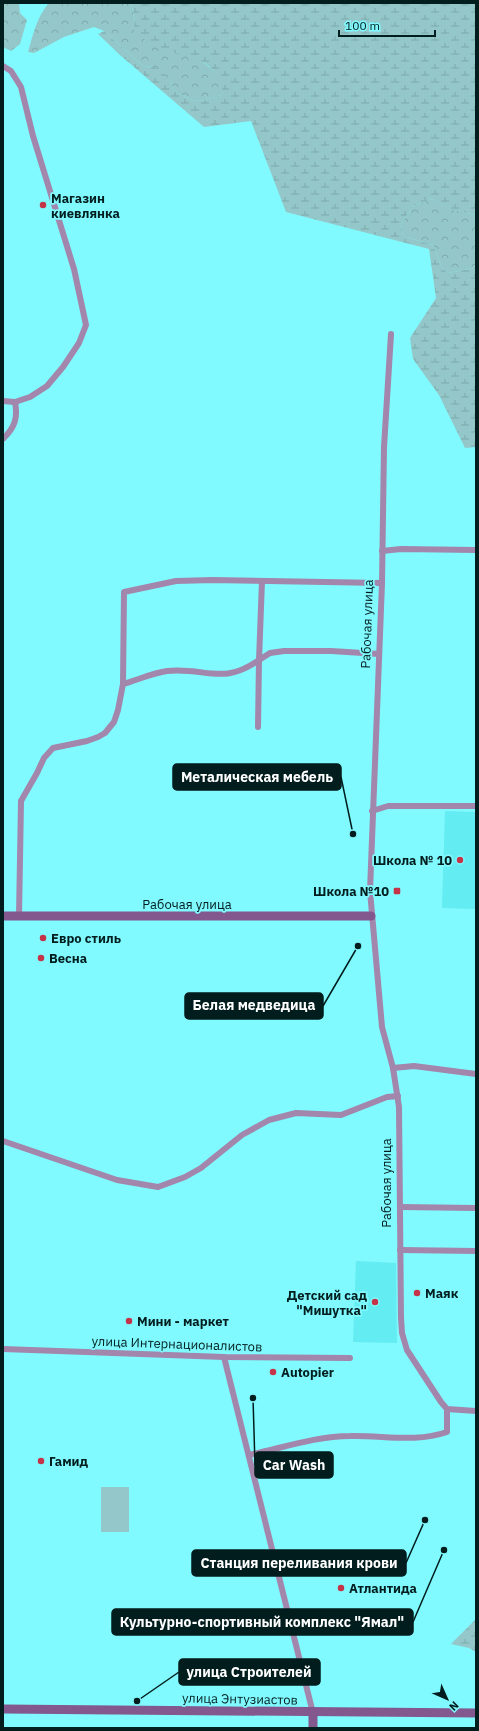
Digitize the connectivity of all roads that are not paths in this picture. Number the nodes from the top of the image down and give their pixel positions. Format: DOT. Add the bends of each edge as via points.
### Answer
graph roads {
  1 [pos="3,66"];
  2 [pos="391,334"];
  3 [pos="3,401"];
  4 [pos="15,402"];
  5 [pos="3,439"];
  6 [pos="476,550"];
  7 [pos="382,551"];
  8 [pos="262,581"];
  9 [pos="382,583"];
  10 [pos="379,654"];
  11 [pos="259,660"];
  12 [pos="123,684"];
  13 [pos="258,727"];
  14 [pos="476,806"];
  15 [pos="372,811"];
  16 [pos="3,916"];
  17 [pos="19,916"];
  18 [pos="371,916"];
  19 [pos="393,1068"];
  20 [pos="476,1074"];
  21 [pos="398,1096"];
  22 [pos="3,1141"];
  23 [pos="400,1207"];
  24 [pos="476,1208"];
  25 [pos="400,1250"];
  26 [pos="476,1251"];
  27 [pos="3,1349"];
  28 [pos="224,1357"];
  29 [pos="350,1358"];
  30 [pos="447,1409"];
  31 [pos="476,1410"];
  32 [pos="248,1455"];
  33 [pos="3,1709"];
  34 [pos="313,1713"];
  35 [pos="476,1713"];
  36 [pos="313,1728"];
  1 -- 4 [label="street" via="11,71 21,87 33,136 74,269 86,325 79,343 53,380 38,393"];
  2 -- 7 [label="street, Рабочая улица" via="384,447"];
  3 -- 4 [label="street"];
  4 -- 5 [label="street" via="16,420"];
  6 -- 7 [label="street"];
  7 -- 9 [label="street, Рабочая улица"];
  8 -- 9 [label="street"];
  8 -- 11 [label="street"];
  8 -- 12 [label="street" via="176,581 124,592"];
  9 -- 10 [label="street, Рабочая улица"];
  10 -- 11 [label="street" via="284,651 270,653"];
  10 -- 15 [label="street, Рабочая улица"];
  11 -- 12 [label="street" via="231,674 169,671"];
  11 -- 13 [label="street"];
  12 -- 17 [label="street" via="118,710 110,728 87,741 53,748 44,758 21,801"];
  14 -- 15 [label="street" via="388,806"];
  15 -- 18 [label="street, Рабочая улица"];
  16 -- 17 [label="street, Рабочая улица"];
  17 -- 18 [label="street, Рабочая улица"];
  18 -- 19 [label="street, Рабочая улица" via="382,1027"];
  19 -- 20 [label="street" via="414,1066"];
  19 -- 21 [label="street, Рабочая улица"];
  21 -- 22 [label="street" via="387,1097 340,1115 296,1113 269,1120 242,1135 201,1168 158,1187 104,1176"];
  21 -- 23 [label="street, Рабочая улица"];
  23 -- 24 [label="street"];
  23 -- 25 [label="street, Рабочая улица"];
  25 -- 26 [label="street"];
  25 -- 30 [label="street, Рабочая улица" via="404,1342 426,1380"];
  27 -- 28 [label="street, улица Интернационалистов"];
  28 -- 29 [label="street, улица Интернационалистов"];
  28 -- 32 [label="street"];
  30 -- 31 [label="street"];
  30 -- 32 [label="street" via="446,1432 434,1437 323,1438"];
  32 -- 34 [label="street"];
  33 -- 34 [label="street, улица Энтузиастов"];
  34 -- 35 [label="street, улица Энтузиастов"];
  34 -- 36 [label="street"];
}
